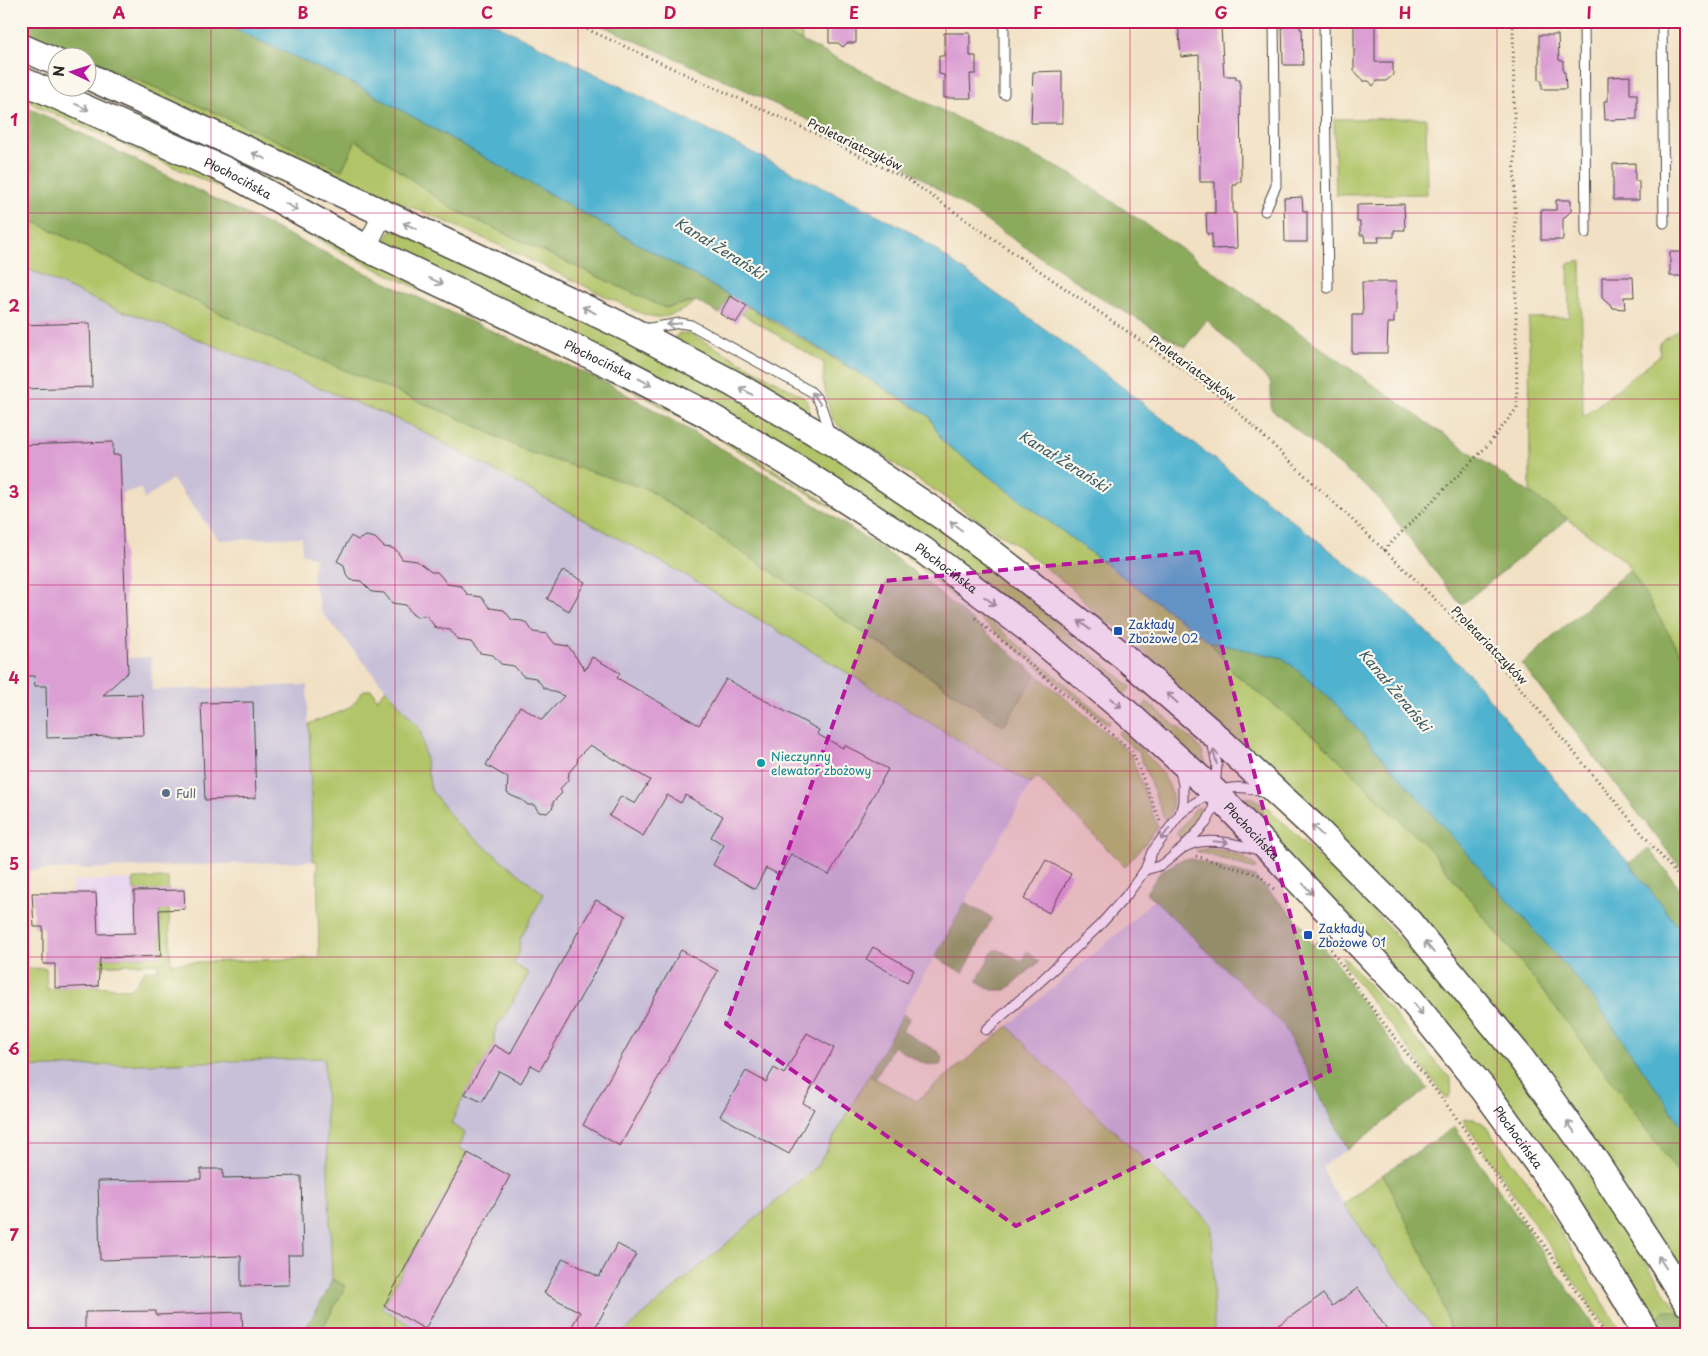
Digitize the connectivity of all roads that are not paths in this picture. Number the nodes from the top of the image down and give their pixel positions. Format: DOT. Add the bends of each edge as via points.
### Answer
graph roads {
  1 [pos="1004,21"];
  2 [pos="1274,21"];
  3 [pos="1324,21"];
  4 [pos="1584,21"];
  5 [pos="1662,21"];
  6 [pos="21,47"];
  7 [pos="48,59"];
  8 [pos="21,80"];
  9 [pos="98,81"];
  10 [pos="1004,94"];
  11 [pos="1265,211"];
  12 [pos="383,214"];
  13 [pos="1664,222"];
  14 [pos="1586,233"];
  15 [pos="366,248"];
  16 [pos="1328,288"];
  17 [pos="1209,730"];
  18 [pos="1176,756"];
  19 [pos="1215,792"];
  20 [pos="1282,798"];
  21 [pos="1180,814"];
  22 [pos="1183,847"];
  23 [pos="1279,858"];
  24 [pos="1145,870"];
  25 [pos="986,1030"];
  26 [pos="1687,1304"];
  27 [pos="1646,1335"];
  1 -- 10 [label="lane"];
  2 -- 11 [label="lane" via="1276,186"];
  3 -- 16 [label="lane"];
  4 -- 14 [label="lane"];
  5 -- 13 [label="lane"];
  6 -- 7 [label="main road"];
  8 -- 15 [label="main road, Płochocińska, one-way" via="227,172"];
  12 -- 9 [label="main road, one-way"];
  12 -- 15 [label="street"];
  17 -- 12 [label="main road, one-way" via="1122,655 995,555 946,518 833,443 734,384 633,331"];
  15 -- 18 [label="main road, Płochocińska, one-way" via="617,368 706,414 790,464 923,550 1028,629"];
  19 -- 17 [label="lane, one-way" via="1217,765"];
  17 -- 20 [label="main road"];
  18 -- 19 [label="main road, Płochocińska"];
  18 -- 21 [label="lane" via="1184,785"];
  19 -- 20 [label="lane" via="1245,787"];
  19 -- 21 [label="lane" via="1199,798"];
  19 -- 22 [label="lane" via="1206,823"];
  19 -- 23 [label="main road, Płochocińska"];
  26 -- 20 [label="main road, one-way" via="1594,1159 1520,1057 1409,922"];
  21 -- 24 [label="lane, one-way" via="1152,852"];
  22 -- 23 [label="lane, one-way" via="1201,842 1226,842"];
  22 -- 24 [label="lane" via="1163,864"];
  23 -- 27 [label="main road, Płochocińska, one-way" via="1408,996 1484,1090 1557,1190"];
  24 -- 25 [label="lane" via="1100,925"];
}
